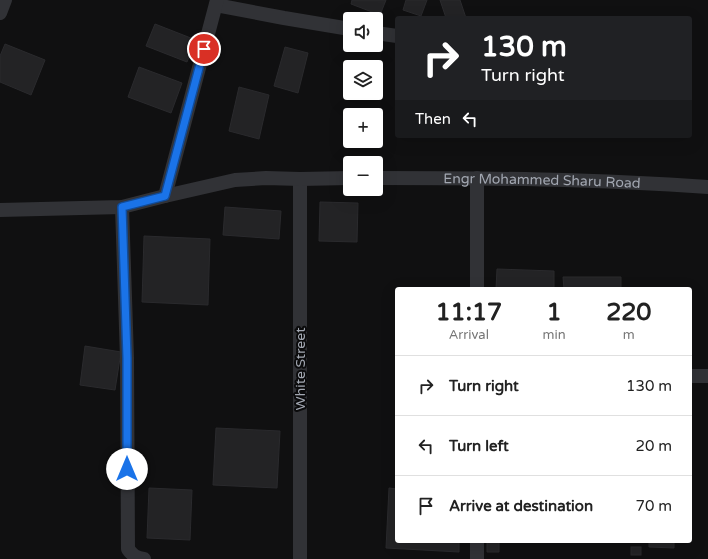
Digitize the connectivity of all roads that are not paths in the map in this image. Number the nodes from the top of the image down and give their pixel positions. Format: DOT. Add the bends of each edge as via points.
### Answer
graph roads {
  1 [pos="5,0"];
  2 [pos="216,2"];
  3 [pos="0,13"];
  4 [pos="343,27"];
  5 [pos="383,34"];
  6 [pos="395,36"];
  7 [pos="343,178"];
  8 [pos="383,178"];
  9 [pos="478,178"];
  10 [pos="300,179"];
  11 [pos="708,187"];
  12 [pos="165,196"];
  13 [pos="122,207"];
  14 [pos="0,210"];
  15 [pos="477,287"];
  16 [pos="692,376"];
  17 [pos="708,376"];
  18 [pos="477,543"];
  19 [pos="144,559"];
  20 [pos="300,559"];
  21 [pos="477,559"];
  1 -- 3 [label="street"];
  2 -- 4 [label="street" via="284,18"];
  2 -- 12 [label="street"];
  5 -- 6 [label="street"];
  7 -- 10 [label="street"];
  8 -- 9 [label="street, Engr Mohammed Sharu Road"];
  9 -- 11 [label="street, Engr Mohammed Sharu Road"];
  9 -- 15 [label="street"];
  10 -- 12 [label="street" via="235,180"];
  10 -- 20 [label="street, White Street"];
  12 -- 13 [label="street"];
  13 -- 14 [label="street"];
  13 -- 19 [label="street" via="127,358 128,549 131,554"];
  16 -- 17 [label="street"];
  18 -- 21 [label="street"];
}
